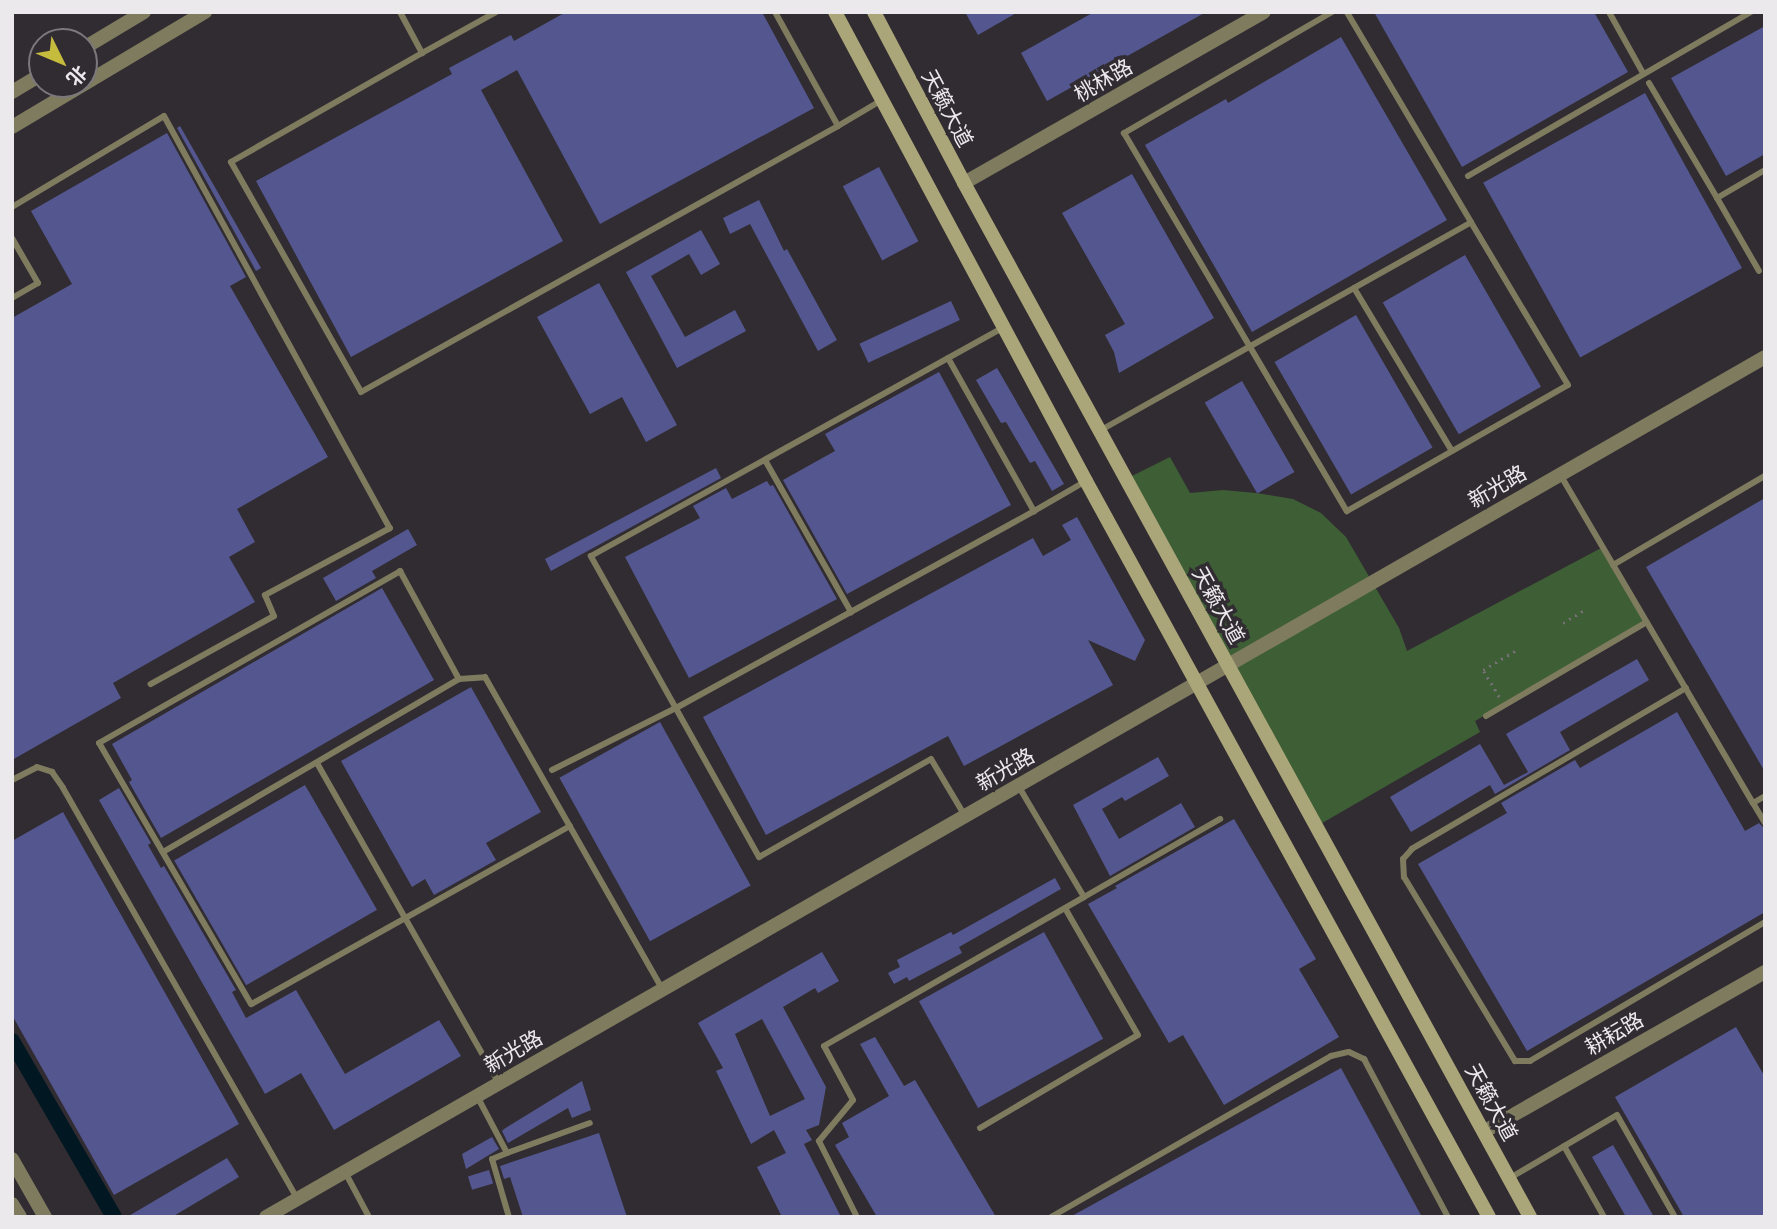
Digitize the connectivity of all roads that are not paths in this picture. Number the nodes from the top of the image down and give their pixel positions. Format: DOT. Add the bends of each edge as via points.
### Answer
graph roads {
  1 [pos="144,12"];
  2 [pos="205,12"];
  3 [pos="400,12"];
  4 [pos="496,12"];
  5 [pos="775,12"];
  6 [pos="835,12"];
  7 [pos="874,12"];
  8 [pos="1264,12"];
  9 [pos="1332,12"];
  10 [pos="1347,12"];
  11 [pos="1609,12"];
  12 [pos="1751,12"];
  13 [pos="98,40"];
  14 [pos="422,53"];
  15 [pos="1643,73"];
  16 [pos="28,82"];
  17 [pos="1649,83"];
  18 [pos="12,92"];
  19 [pos="883,100"];
  20 [pos="838,126"];
  21 [pos="12,127"];
  22 [pos="1765,170"];
  23 [pos="1468,176"];
  24 [pos="964,183"];
  25 [pos="1717,198"];
  26 [pos="12,207"];
  27 [pos="1471,222"];
  28 [pos="12,238"];
  29 [pos="1759,271"];
  30 [pos="1354,288"];
  31 [pos="12,298"];
  32 [pos="1005,326"];
  33 [pos="1250,346"];
  34 [pos="1765,357"];
  35 [pos="948,358"];
  36 [pos="1099,431"];
  37 [pos="1452,452"];
  38 [pos="765,460"];
  39 [pos="1560,474"];
  40 [pos="1765,476"];
  41 [pos="1086,481"];
  42 [pos="1034,511"];
  43 [pos="1613,565"];
  44 [pos="851,612"];
  45 [pos="1647,622"];
  46 [pos="1227,664"];
  47 [pos="460,679"];
  48 [pos="1198,682"];
  49 [pos="151,684"];
  50 [pos="1686,688"];
  51 [pos="676,708"];
  52 [pos="1486,716"];
  53 [pos="317,763"];
  54 [pos="552,770"];
  55 [pos="12,780"];
  56 [pos="1018,785"];
  57 [pos="1765,796"];
  58 [pos="1753,803"];
  59 [pos="965,816"];
  60 [pos="1220,819"];
  61 [pos="1765,823"];
  62 [pos="570,826"];
  63 [pos="163,852"];
  64 [pos="1084,897"];
  65 [pos="1065,908"];
  66 [pos="405,918"];
  67 [pos="1765,922"];
  68 [pos="1765,972"];
  69 [pos="663,990"];
  70 [pos="499,1083"];
  71 [pos="477,1096"];
  72 [pos="590,1123"];
  73 [pos="980,1128"];
  74 [pos="1485,1131"];
  75 [pos="1563,1146"];
  76 [pos="507,1153"];
  77 [pos="12,1159"];
  78 [pos="345,1172"];
  79 [pos="1510,1178"];
  80 [pos="296,1199"];
  81 [pos="12,1204"];
  82 [pos="20,1217"];
  83 [pos="45,1217"];
  84 [pos="266,1217"];
  85 [pos="369,1217"];
  86 [pos="509,1217"];
  87 [pos="857,1217"];
  88 [pos="1051,1217"];
  89 [pos="1448,1217"];
  90 [pos="1489,1217"];
  91 [pos="1530,1217"];
  92 [pos="1604,1217"];
  93 [pos="1675,1217"];
  1 -- 13 [label="street"];
  2 -- 21 [label="street"];
  3 -- 14 [label="lane"];
  4 -- 14 [label="lane"];
  5 -- 20 [label="lane"];
  6 -- 19 [label="main road"];
  7 -- 24 [label="main road, 天籁大道"];
  8 -- 24 [label="street, 桃林路"];
  9 -- 33 [label="lane" via="1124,133"];
  10 -- 27 [label="lane"];
  11 -- 15 [label="lane"];
  12 -- 15 [label="lane"];
  14 -- 20 [label="lane" via="231,162 361,392"];
  15 -- 23 [label="lane"];
  16 -- 18 [label="street"];
  17 -- 25 [label="lane"];
  19 -- 20 [label="lane"];
  19 -- 32 [label="main road"];
  22 -- 25 [label="lane"];
  24 -- 36 [label="main road, 天籁大道"];
  25 -- 29 [label="lane"];
  26 -- 49 [label="lane" via="164,116 390,528 265,595 275,616"];
  27 -- 30 [label="lane"];
  27 -- 37 [label="lane" via="1568,385"];
  28 -- 31 [label="lane" via="38,283"];
  30 -- 33 [label="lane"];
  30 -- 37 [label="lane"];
  32 -- 35 [label="lane"];
  32 -- 41 [label="main road"];
  33 -- 36 [label="lane"];
  33 -- 37 [label="lane" via="1347,511"];
  34 -- 39 [label="street, 新光路"];
  35 -- 38 [label="lane"];
  35 -- 42 [label="lane"];
  36 -- 46 [label="main road, 天籁大道"];
  38 -- 44 [label="lane"];
  38 -- 51 [label="lane" via="591,556"];
  39 -- 43 [label="lane"];
  39 -- 46 [label="street, 新光路"];
  40 -- 43 [label="lane"];
  41 -- 42 [label="lane"];
  41 -- 48 [label="main road"];
  42 -- 44 [label="lane"];
  43 -- 45 [label="lane"];
  44 -- 51 [label="lane"];
  45 -- 50 [label="lane"];
  45 -- 52 [label="lane"];
  46 -- 48 [label="street, 新光路"];
  46 -- 74 [label="main road, 天籁大道"];
  47 -- 53 [label="lane"];
  47 -- 62 [label="lane" via="485,677"];
  47 -- 63 [label="lane" via="400,571 99,743"];
  48 -- 56 [label="street, 新光路"];
  48 -- 90 [label="main road"];
  50 -- 58 [label="lane"];
  50 -- 67 [label="lane" via="1412,849 1403,859 1404,877 1515,1061 1530,1061"];
  51 -- 54 [label="lane"];
  51 -- 59 [label="lane" via="759,857 931,759"];
  53 -- 63 [label="lane"];
  53 -- 66 [label="lane"];
  55 -- 80 [label="lane" via="37,767 52,772 63,788"];
  56 -- 59 [label="street, 新光路"];
  56 -- 64 [label="lane"];
  57 -- 58 [label="lane"];
  58 -- 61 [label="lane"];
  59 -- 69 [label="street, 新光路"];
  60 -- 64 [label="lane"];
  62 -- 66 [label="lane"];
  62 -- 69 [label="lane"];
  63 -- 66 [label="lane" via="251,1004"];
  64 -- 65 [label="lane"];
  65 -- 73 [label="lane" via="1138,1035"];
  65 -- 87 [label="lane" via="824,1046 853,1100 819,1141"];
  66 -- 70 [label="lane"];
  68 -- 74 [label="street, 耕耘路"];
  69 -- 70 [label="street, 新光路"];
  70 -- 71 [label="street, 新光路"];
  71 -- 76 [label="lane"];
  71 -- 78 [label="street, 新光路"];
  72 -- 76 [label="lane"];
  74 -- 79 [label="main road, 天籁大道"];
  75 -- 79 [label="lane"];
  75 -- 92 [label="lane"];
  75 -- 93 [label="lane" via="1617,1115"];
  76 -- 86 [label="lane" via="492,1159"];
  77 -- 83 [label="street"];
  78 -- 80 [label="street, 新光路"];
  78 -- 85 [label="lane"];
  79 -- 91 [label="main road, 天籁大道"];
  80 -- 84 [label="street, 新光路"];
  81 -- 82 [label="street"];
  88 -- 89 [label="lane" via="1331,1056 1349,1052 1364,1059"];
}
